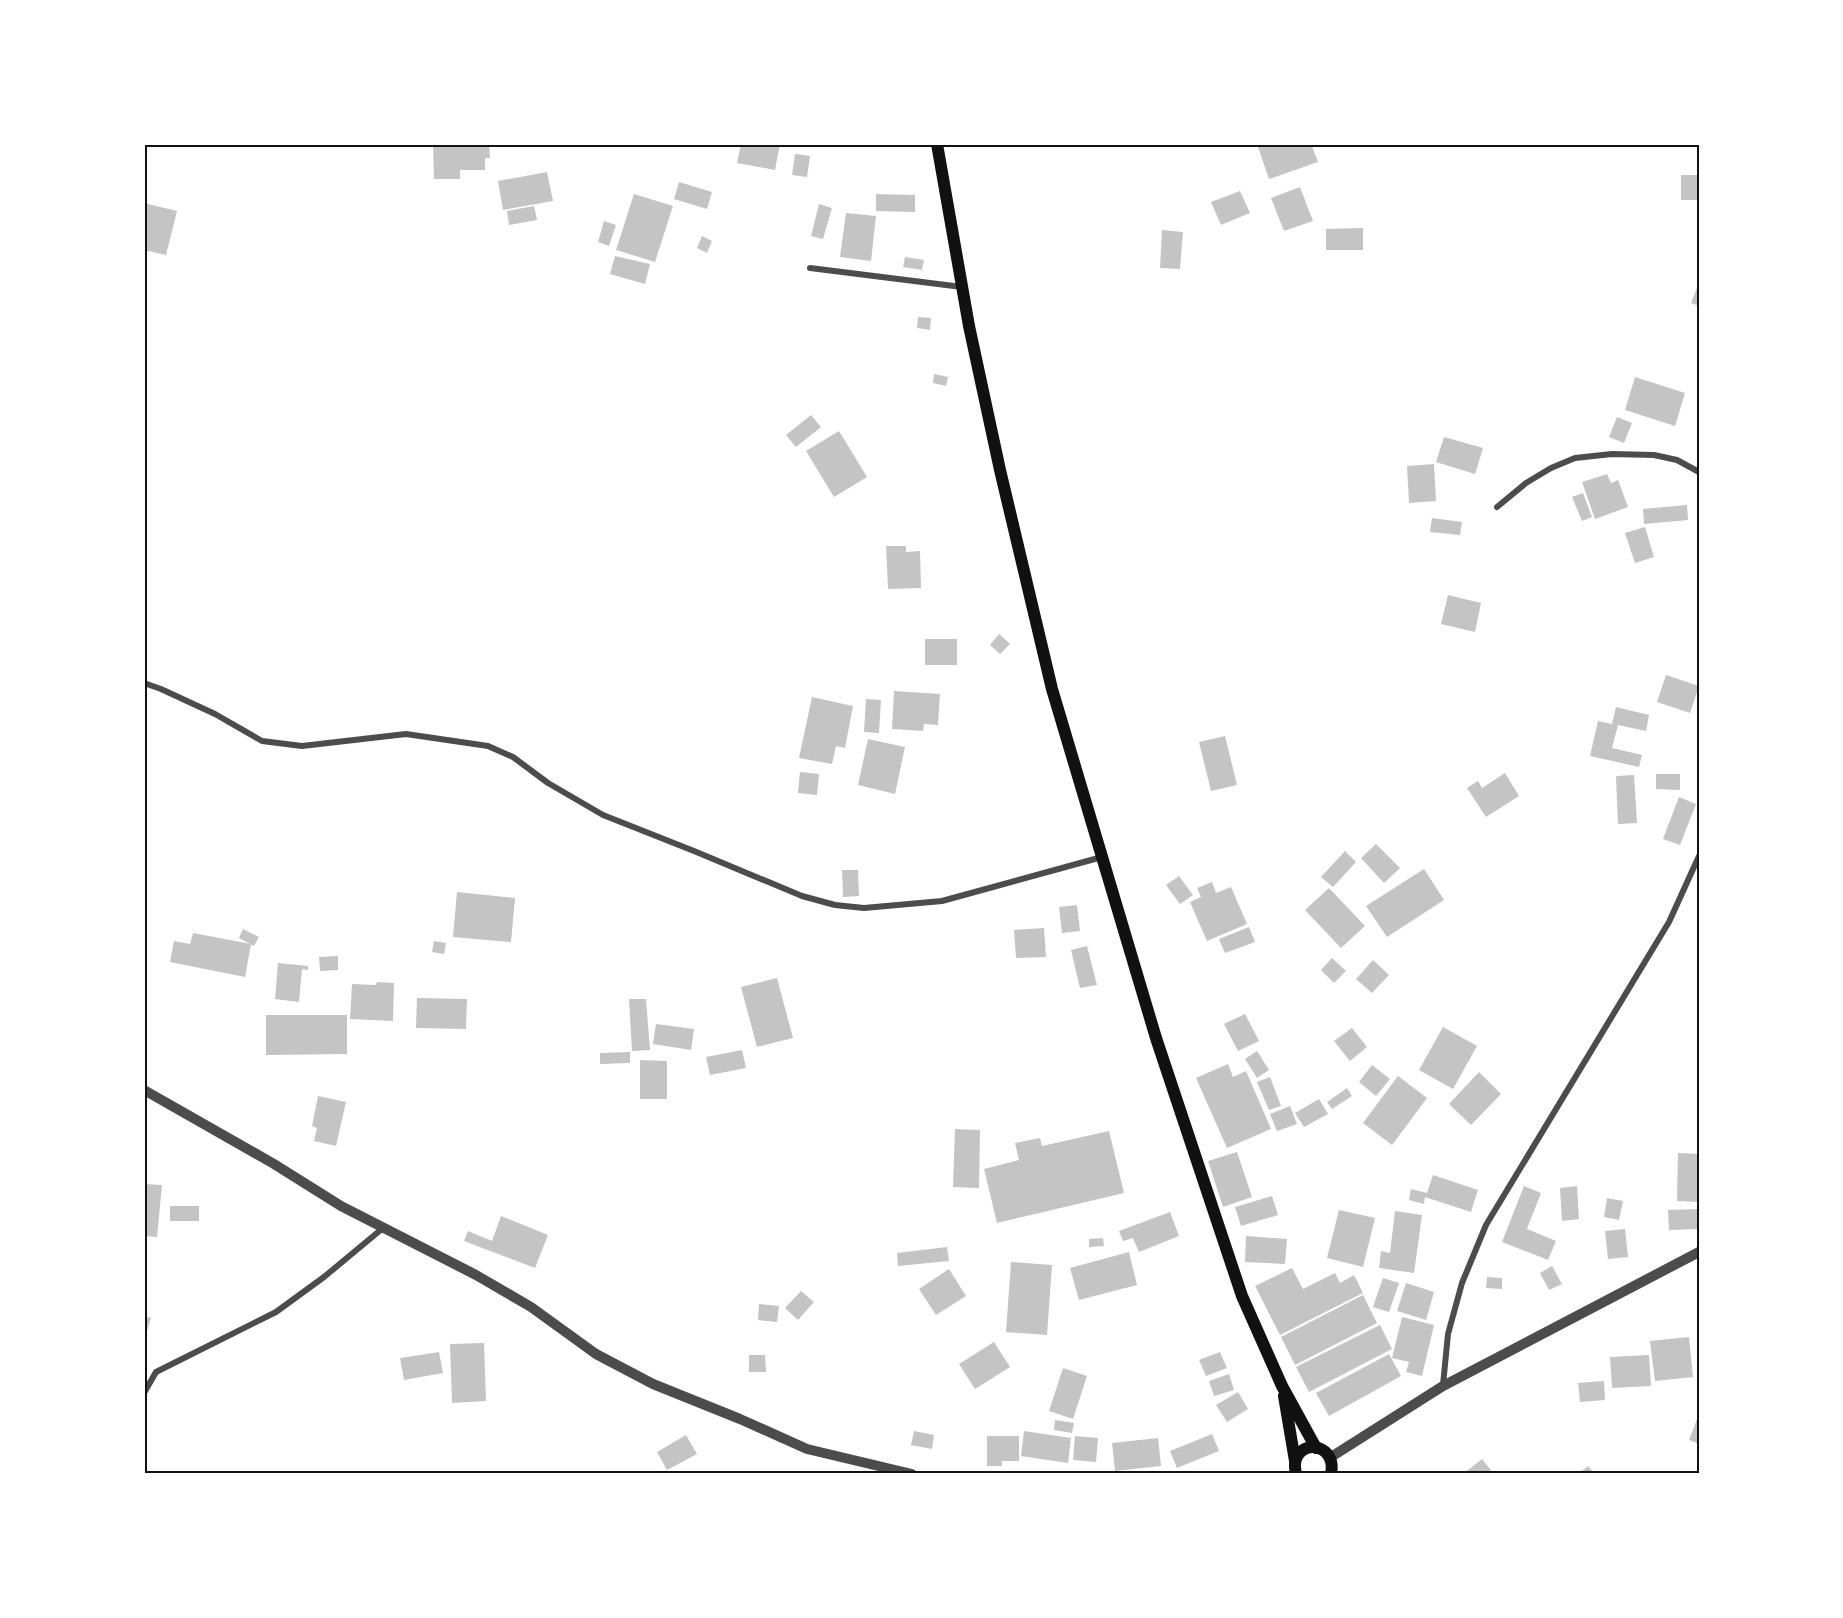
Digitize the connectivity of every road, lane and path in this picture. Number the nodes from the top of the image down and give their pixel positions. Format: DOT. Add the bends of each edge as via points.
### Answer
graph roads {
  1 [pos="937,144"];
  2 [pos="810,268"];
  3 [pos="962,287"];
  4 [pos="1699,472"];
  5 [pos="1497,507"];
  6 [pos="144,683"];
  7 [pos="1699,856"];
  8 [pos="1102,857"];
  9 [pos="144,1090"];
  10 [pos="383,1228"];
  11 [pos="1699,1252"];
  12 [pos="1282,1386"];
  13 [pos="1443,1386"];
  14 [pos="144,1393"];
  15 [pos="1316,1448"];
  16 [pos="1331,1456"];
  17 [pos="1295,1468"];
  18 [pos="912,1474"];
  19 [pos="1332,1474"];
  1 -- 3 [label="main road"];
  2 -- 3 [label="street"];
  3 -- 8 [label="main road" via="1052,689"];
  4 -- 5 [label="street" via="1677,460 1654,455 1575,458 1526,483"];
  6 -- 8 [label="street" via="215,714 262,741 302,746 406,734 488,746 513,757 603,815 802,896 835,905 864,908 942,901"];
  7 -- 13 [label="street" via="1669,922 1486,1225 1462,1284 1448,1334"];
  8 -- 12 [label="main road" via="1156,1038 1239,1285"];
  9 -- 10 [label="street"];
  10 -- 14 [label="street" via="276,1312 156,1372"];
  10 -- 18 [label="street" via="485,1280 531,1307 596,1354 653,1384 807,1449"];
  11 -- 13 [label="street"];
  12 -- 15 [label="main road"];
  12 -- 17 [label="main road"];
  13 -- 16 [label="street"];
  15 -- 16 [label="main road"];
  15 -- 17 [label="main road" via="1299,1454"];
  16 -- 19 [label="main road"];
}
